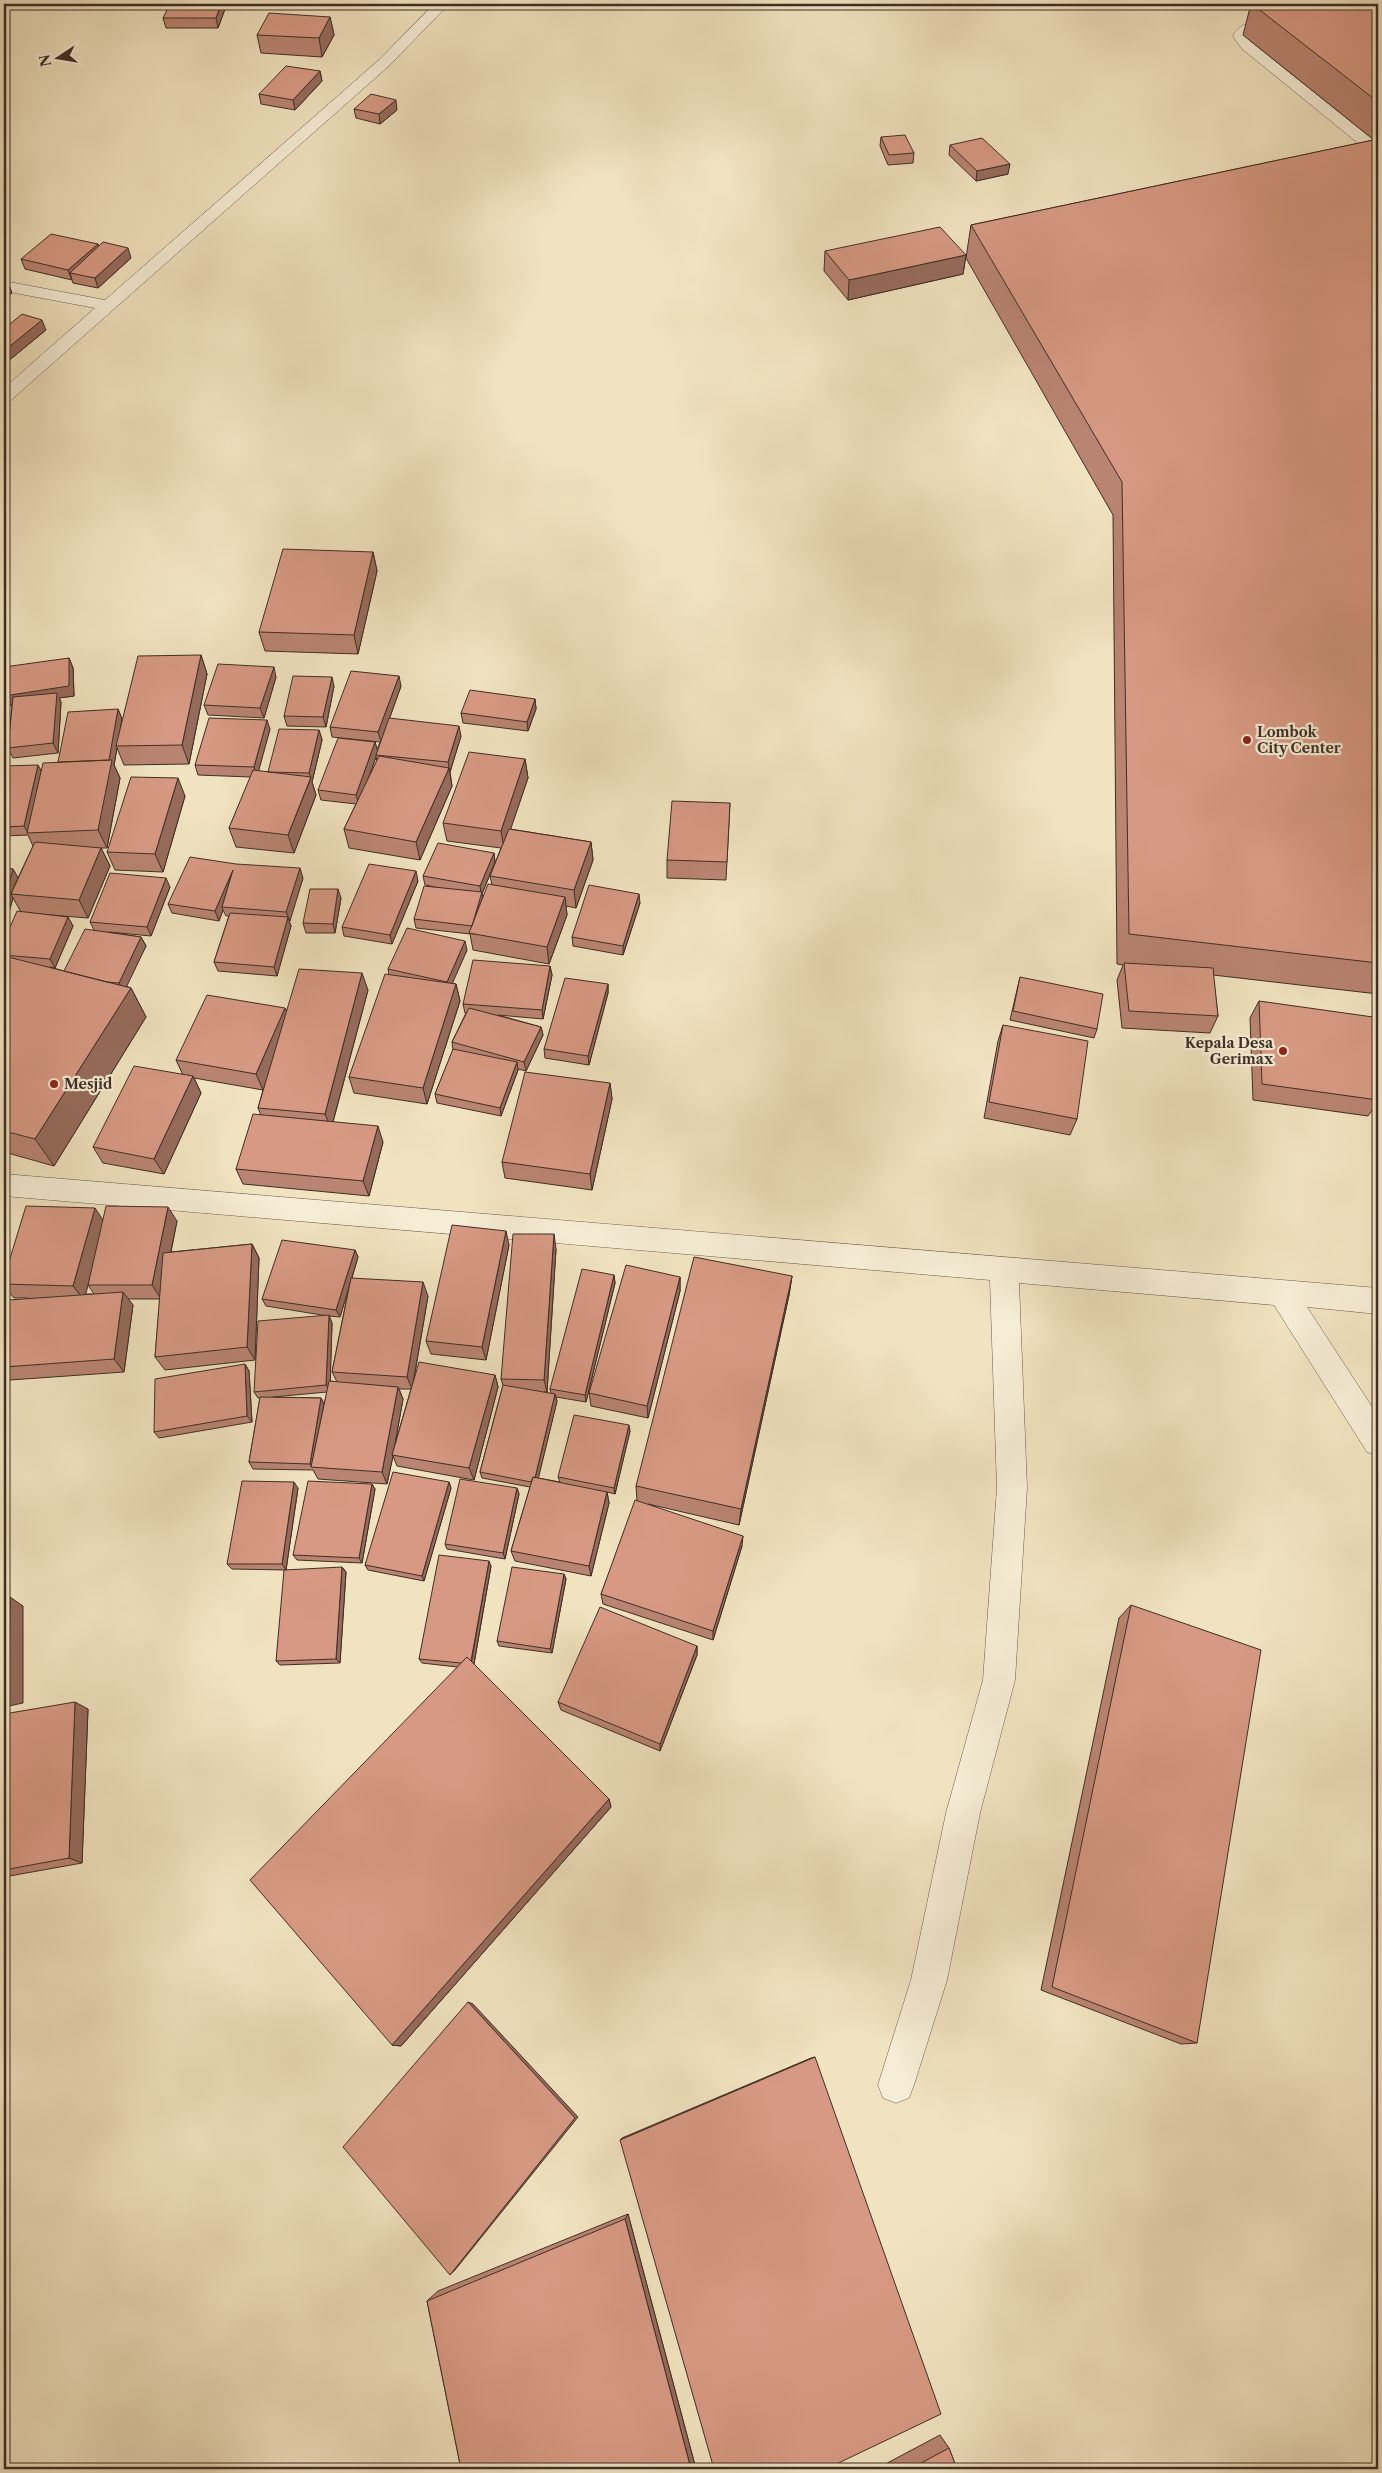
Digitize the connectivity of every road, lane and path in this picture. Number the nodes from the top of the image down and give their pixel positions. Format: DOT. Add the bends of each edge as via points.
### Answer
graph roads {
  1 [pos="442,4"];
  2 [pos="1290,16"];
  3 [pos="1333,168"];
  4 [pos="4,286"];
  5 [pos="106,304"];
  6 [pos="4,397"];
  7 [pos="4,1185"];
  8 [pos="1004,1269"];
  9 [pos="1281,1292"];
  10 [pos="1378,1301"];
  11 [pos="1378,1442"];
  12 [pos="896,2085"];
  1 -- 5 [label="street" via="385,62"];
  2 -- 3 [label="street" via="1254,26 1240,36 1246,45 1367,142 1366,156"];
  4 -- 5 [label="street"];
  5 -- 6 [label="street"];
  7 -- 8 [label="street"];
  8 -- 9 [label="street"];
  8 -- 12 [label="street" via="1012,1488 999,1680 963,1813 929,1980"];
  9 -- 10 [label="street"];
  9 -- 11 [label="street"];
}
